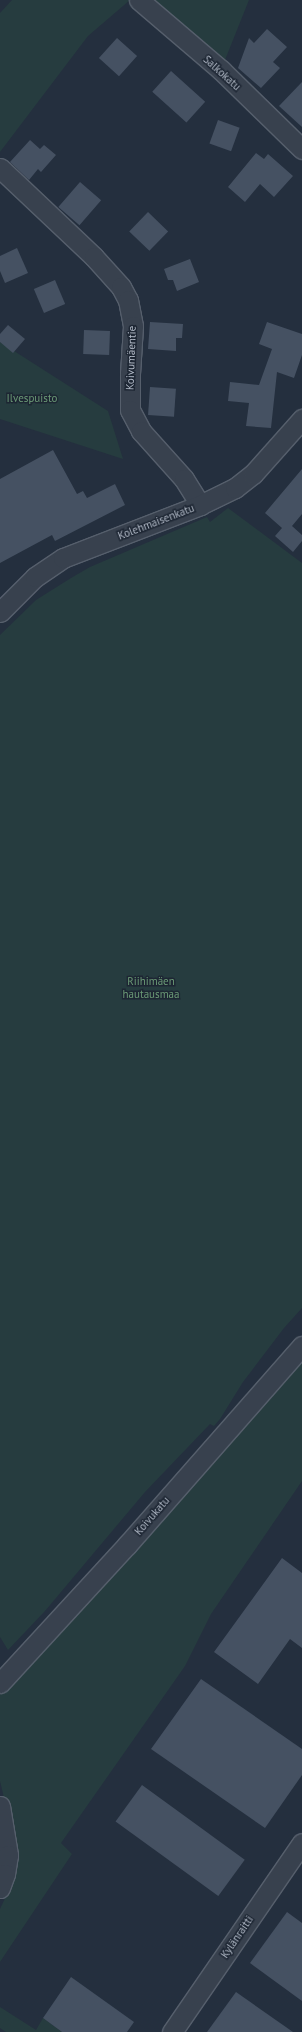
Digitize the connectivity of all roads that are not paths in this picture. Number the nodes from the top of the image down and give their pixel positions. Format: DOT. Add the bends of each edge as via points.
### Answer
graph roads {
  1 [pos="139,0"];
  2 [pos="302,149"];
  3 [pos="0,168"];
  4 [pos="302,419"];
  5 [pos="200,505"];
  6 [pos="0,612"];
  7 [pos="302,1346"];
  8 [pos="0,1683"];
  9 [pos="0,1806"];
  10 [pos="302,1843"];
  11 [pos="0,1888"];
  12 [pos="172,2032"];
  1 -- 2 [label="street, Salkokatu" via="221,70"];
  3 -- 5 [label="street, Koivumäentie" via="94,256 121,287 128,300 133,326 130,410 142,431 184,480"];
  4 -- 5 [label="street, Kolehmaisenkatu" via="245,481"];
  5 -- 6 [label="street, Kolehmaisenkatu" via="63,558 35,577"];
  7 -- 8 [label="street, Koivukatu" via="127,1545"];
  9 -- 11 [label="street" via="8,1855"];
  10 -- 12 [label="street, Kylänraitti"];
}
